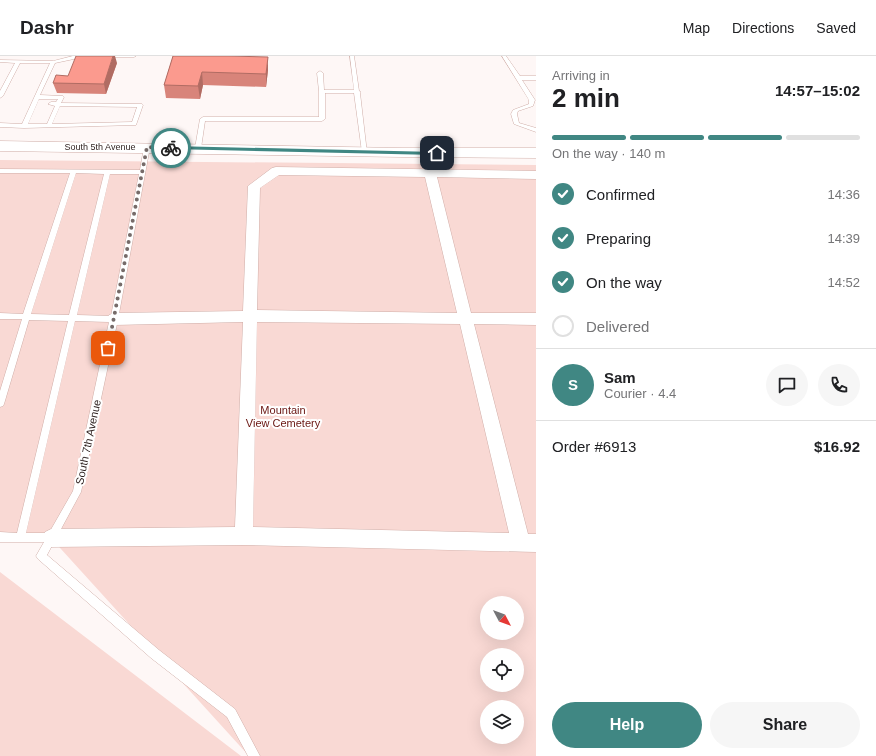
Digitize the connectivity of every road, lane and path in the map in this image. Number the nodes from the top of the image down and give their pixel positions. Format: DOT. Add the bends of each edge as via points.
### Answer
graph roads {
  1 [pos="38,56"];
  2 [pos="94,56"];
  3 [pos="102,56"];
  4 [pos="134,56"];
  5 [pos="352,56"];
  6 [pos="504,56"];
  7 [pos="0,62"];
  8 [pos="18,62"];
  9 [pos="35,62"];
  10 [pos="53,62"];
  11 [pos="320,74"];
  12 [pos="518,78"];
  13 [pos="536,78"];
  14 [pos="322,91"];
  15 [pos="358,92"];
  16 [pos="0,96"];
  17 [pos="36,98"];
  18 [pos="51,104"];
  19 [pos="58,104"];
  20 [pos="46,116"];
  21 [pos="53,116"];
  22 [pos="0,125"];
  23 [pos="49,125"];
  24 [pos="24,126"];
  25 [pos="536,130"];
  26 [pos="0,146"];
  27 [pos="147,147"];
  28 [pos="198,148"];
  29 [pos="365,152"];
  30 [pos="536,153"];
  31 [pos="0,171"];
  32 [pos="74,172"];
  33 [pos="107,172"];
  34 [pos="142,172"];
  35 [pos="430,174"];
  36 [pos="536,175"];
  37 [pos="0,316"];
  38 [pos="250,316"];
  39 [pos="26,317"];
  40 [pos="72,318"];
  41 [pos="466,318"];
  42 [pos="114,319"];
  43 [pos="536,319"];
  44 [pos="0,404"];
  45 [pos="244,536"];
  46 [pos="0,538"];
  47 [pos="20,538"];
  48 [pos="51,538"];
  49 [pos="528,543"];
  50 [pos="254,756"];
  1 -- 9 [label="lane"];
  2 -- 10 [label="lane" via="79,56"];
  3 -- 4 [label="lane"];
  5 -- 15 [label="lane"];
  6 -- 12 [label="lane"];
  7 -- 8 [label="lane"];
  8 -- 9 [label="lane"];
  8 -- 16 [label="lane"];
  9 -- 10 [label="lane"];
  10 -- 17 [label="lane"];
  11 -- 14 [label="lane"];
  12 -- 13 [label="lane"];
  12 -- 25 [label="lane" via="532,100 531,105 516,110 514,114 517,124"];
  14 -- 15 [label="lane"];
  14 -- 28 [label="lane" via="322,119 203,119"];
  15 -- 29 [label="lane"];
  17 -- 19 [label="lane" via="61,98"];
  17 -- 24 [label="lane"];
  18 -- 19 [label="lane"];
  19 -- 21 [label="lane"];
  19 -- 23 [label="lane" via="140,105 134,124"];
  20 -- 21 [label="lane"];
  21 -- 23 [label="lane"];
  22 -- 24 [label="lane"];
  23 -- 24 [label="lane"];
  26 -- 27 [label="main road, South 5th Avenue"];
  27 -- 28 [label="main road, South 5th Avenue"];
  27 -- 34 [label="lane, South 7th Avenue"];
  28 -- 29 [label="main road, South 5th Avenue"];
  29 -- 30 [label="main road, South 5th Avenue"];
  31 -- 32 [label="lane"];
  32 -- 33 [label="lane"];
  32 -- 39 [label="lane"];
  33 -- 34 [label="lane"];
  33 -- 40 [label="lane"];
  34 -- 42 [label="lane, South 7th Avenue"];
  35 -- 36 [label="street"];
  35 -- 38 [label="street" via="276,170 254,186"];
  35 -- 41 [label="street"];
  37 -- 39 [label="lane"];
  38 -- 41 [label="street"];
  38 -- 42 [label="street"];
  38 -- 45 [label="street"];
  39 -- 40 [label="lane"];
  39 -- 44 [label="lane"];
  40 -- 42 [label="lane"];
  40 -- 47 [label="lane"];
  41 -- 43 [label="street"];
  41 -- 49 [label="street"];
  42 -- 48 [label="lane, South 7th Avenue" via="77,492"];
  45 -- 48 [label="street"];
  45 -- 49 [label="street"];
  46 -- 47 [label="lane"];
  47 -- 48 [label="lane"];
  48 -- 50 [label="lane, South 7th Avenue" via="41,556 155,654 231,713"];
}
